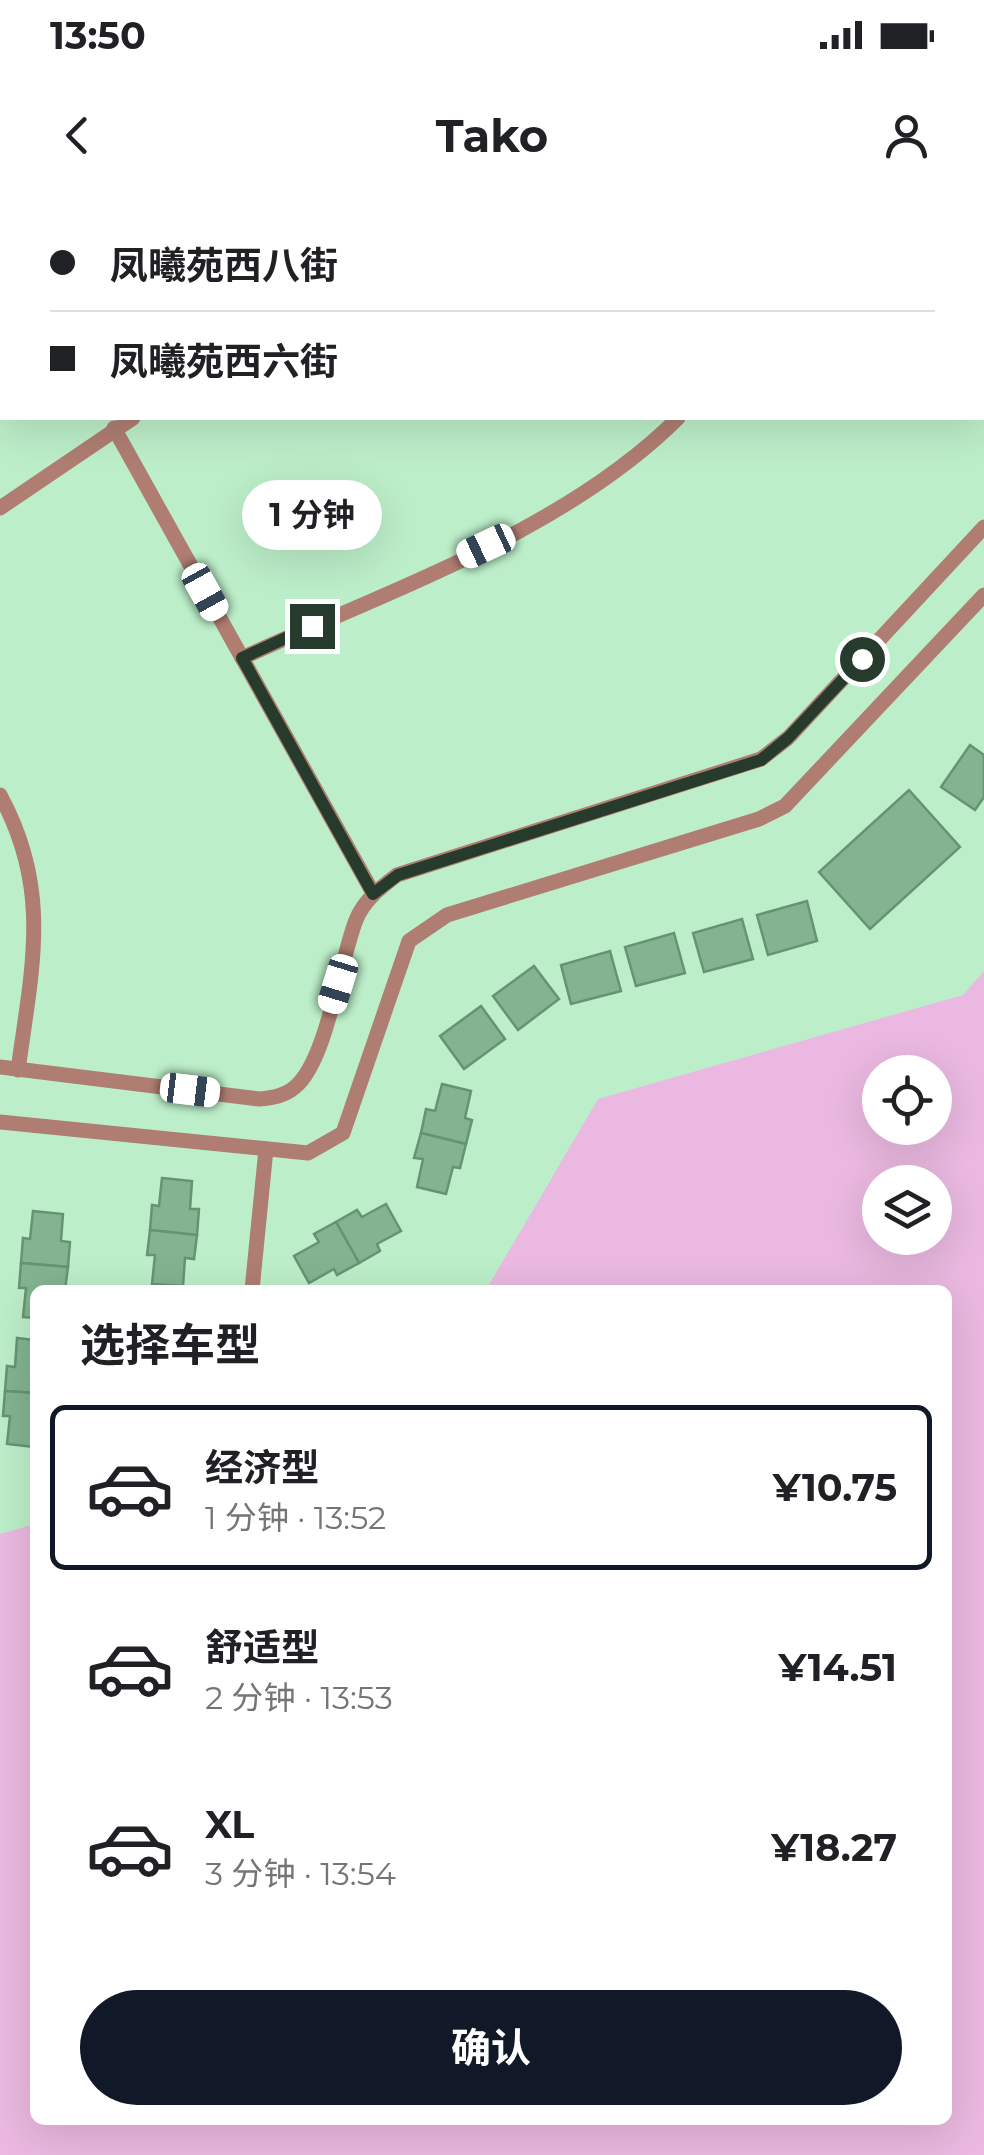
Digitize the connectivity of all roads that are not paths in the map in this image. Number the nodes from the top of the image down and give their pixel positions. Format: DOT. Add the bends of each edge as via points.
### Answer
graph roads {
  1 [pos="129,420"];
  2 [pos="676,420"];
  3 [pos="114,428"];
  4 [pos="0,508"];
  5 [pos="984,527"];
  6 [pos="982,604"];
  7 [pos="242,658"];
  8 [pos="0,794"];
  9 [pos="373,894"];
  10 [pos="0,1068"];
  11 [pos="18,1070"];
  12 [pos="0,1122"];
  13 [pos="266,1149"];
  14 [pos="252,1285"];
  1 -- 3 [label="lane"];
  2 -- 7 [label="lane" via="639,457 566,508"];
  3 -- 4 [label="lane"];
  3 -- 7 [label="lane"];
  5 -- 9 [label="lane" via="761,760 398,875"];
  6 -- 13 [label="lane" via="785,806 447,914 409,941 344,1133 308,1153"];
  7 -- 9 [label="lane"];
  8 -- 11 [label="lane" via="26,850 36,909"];
  9 -- 11 [label="lane" via="356,919 308,1073 278,1097"];
  10 -- 11 [label="lane"];
  12 -- 13 [label="lane"];
  13 -- 14 [label="lane"];
}
